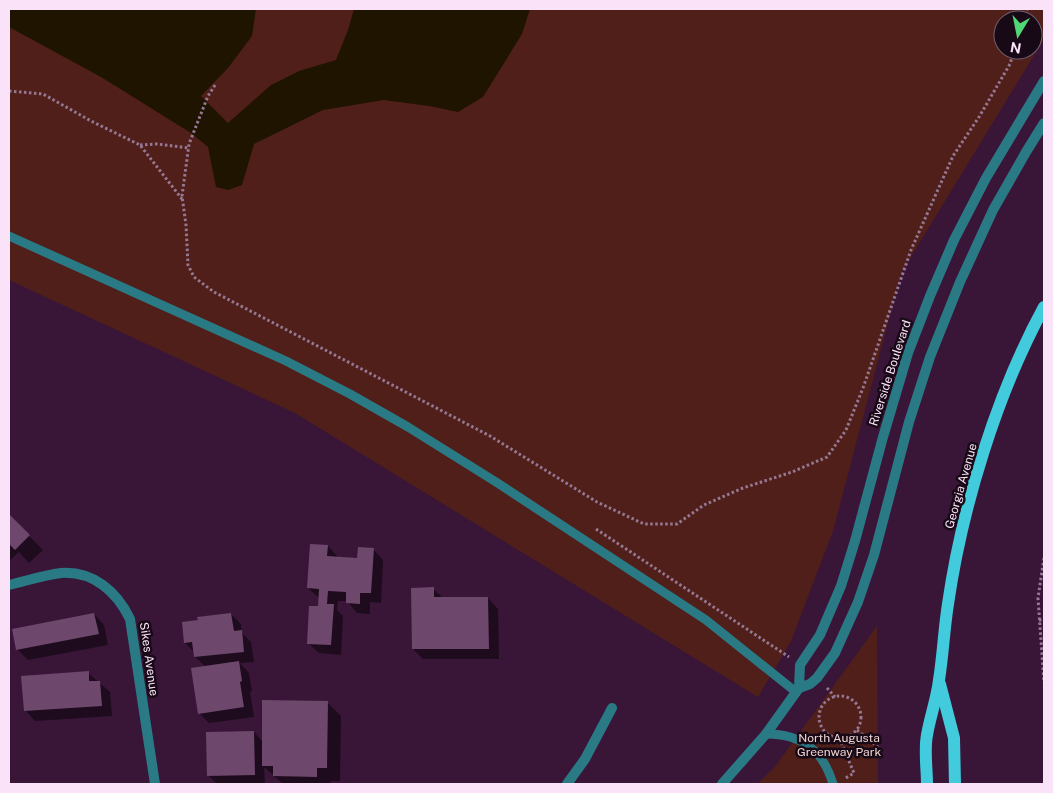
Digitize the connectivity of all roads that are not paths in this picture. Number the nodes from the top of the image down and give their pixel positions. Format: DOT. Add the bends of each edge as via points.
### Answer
graph roads {
  1 [pos="1044,81"];
  2 [pos="1044,123"];
  3 [pos="9,236"];
  4 [pos="1044,307"];
  5 [pos="9,585"];
  6 [pos="939,682"];
  7 [pos="798,690"];
  8 [pos="612,708"];
  9 [pos="766,734"];
  10 [pos="155,784"];
  11 [pos="567,784"];
  12 [pos="722,784"];
  13 [pos="833,784"];
  14 [pos="927,784"];
  15 [pos="955,784"];
  1 -- 7 [label="street, Riverside Boulevard" via="986,178 930,296 908,353 841,586 820,635 800,665"];
  2 -- 7 [label="street" via="993,210 937,340 909,422 874,555 858,602 835,652 817,678"];
  3 -- 7 [label="lane" via="286,361 408,427 706,620"];
  4 -- 6 [label="main road, Georgia Avenue" via="1028,337 999,410 976,480 961,535 948,604"];
  5 -- 10 [label="street, Sikes Avenue" via="62,573 78,574 92,578 116,595 130,619 133,633"];
  6 -- 14 [label="main road, Georgia Avenue" via="927,737"];
  6 -- 15 [label="main road, Georgia Avenue" via="954,738"];
  7 -- 9 [label="street"];
  8 -- 11 [label="street" via="585,759"];
  9 -- 12 [label="street"];
  9 -- 13 [label="lane" via="778,734 803,742 822,759"];
}
